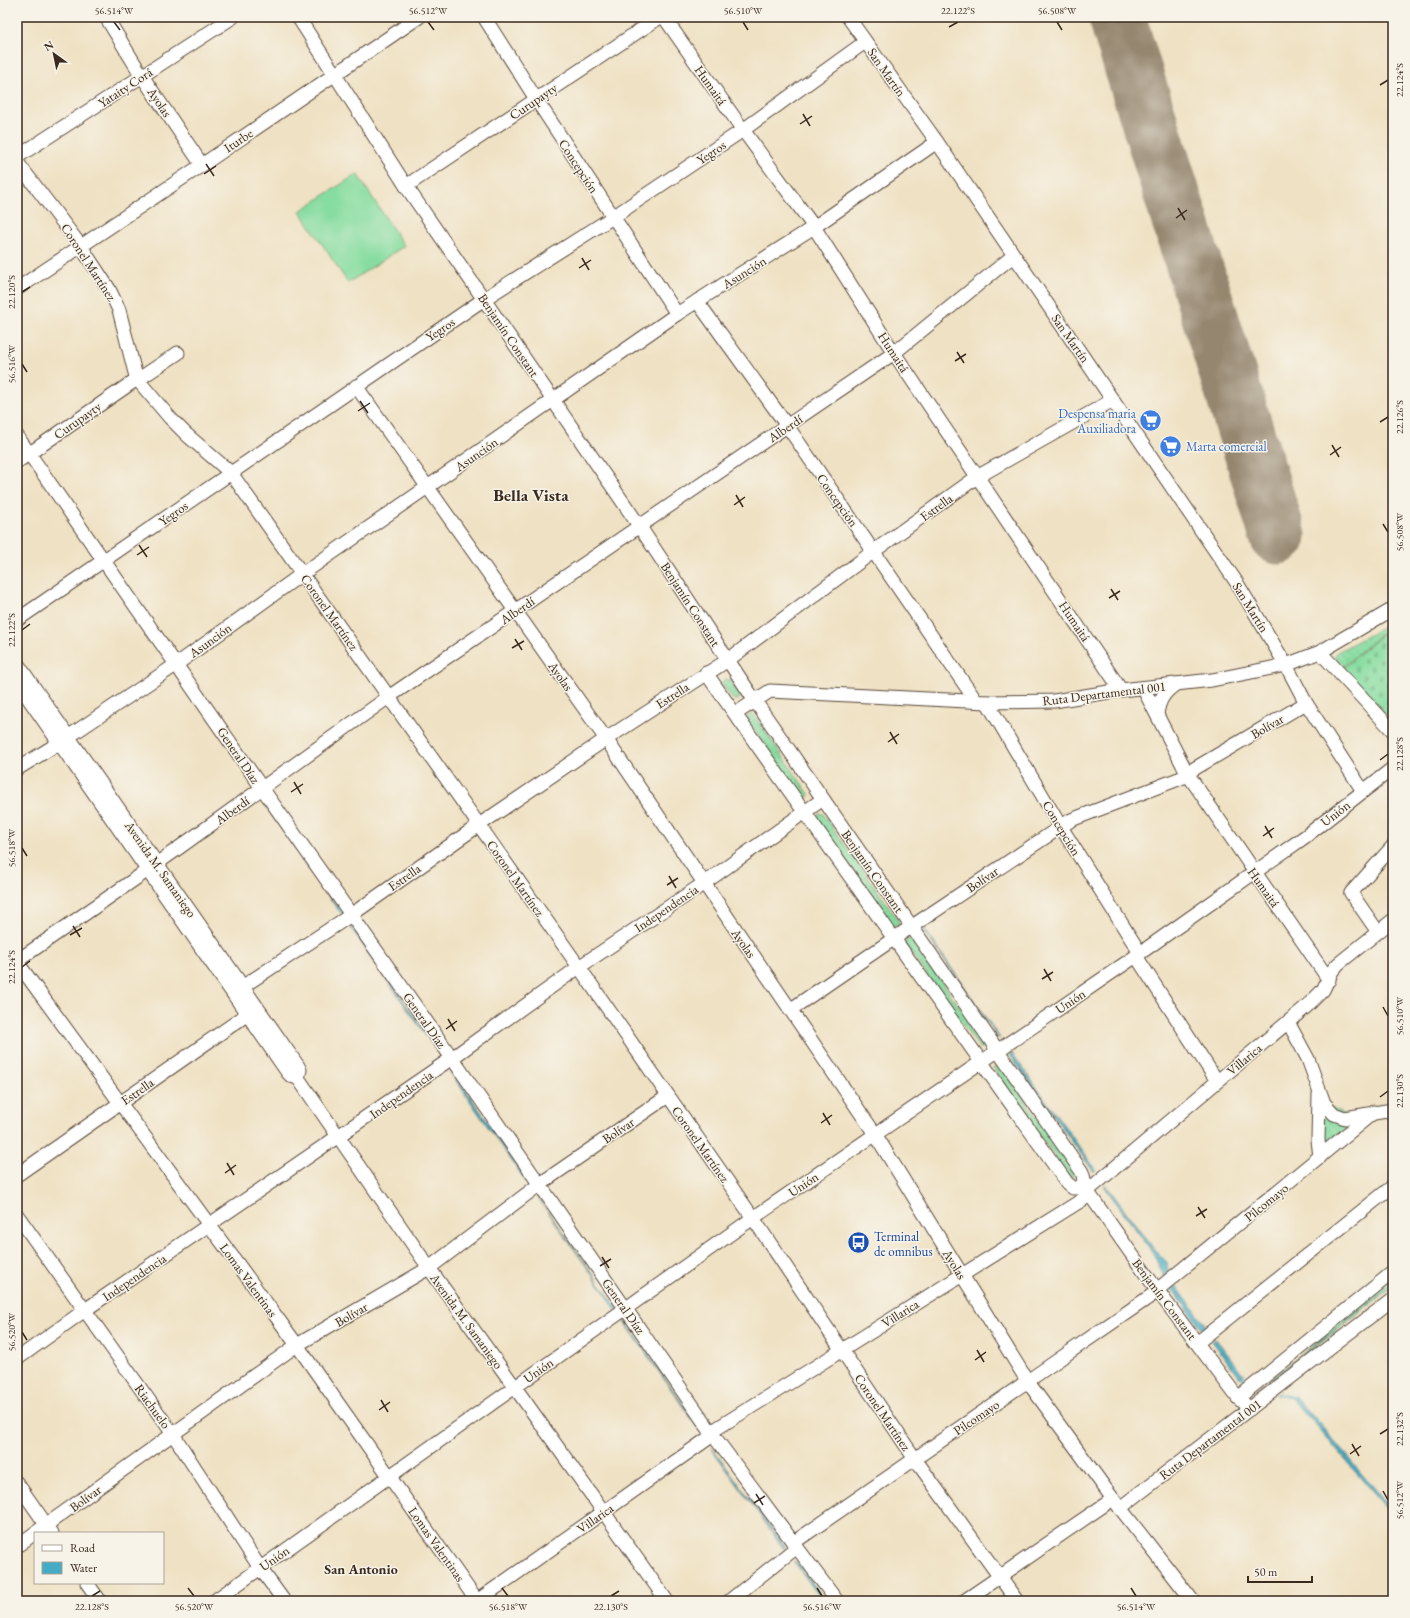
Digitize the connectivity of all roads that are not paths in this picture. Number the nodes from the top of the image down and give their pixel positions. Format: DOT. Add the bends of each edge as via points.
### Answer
graph roads {
  1 [pos="106,17"];
  2 [pos="233,17"];
  3 [pos="298,17"];
  4 [pos="419,17"];
  5 [pos="484,17"];
  6 [pos="660,17"];
  7 [pos="664,17"];
  8 [pos="848,17"];
  9 [pos="865,42"];
  10 [pos="334,75"];
  11 [pos="142,76"];
  12 [pos="536,99"];
  13 [pos="743,130"];
  14 [pos="937,142"];
  15 [pos="17,157"];
  16 [pos="17,162"];
  17 [pos="202,165"];
  18 [pos="406,186"];
  19 [pos="613,217"];
  20 [pos="814,227"];
  21 [pos="80,245"];
  22 [pos="1014,256"];
  23 [pos="17,288"];
  24 [pos="484,298"];
  25 [pos="697,301"];
  26 [pos="677,314"];
  27 [pos="894,353"];
  28 [pos="178,354"];
  29 [pos="141,377"];
  30 [pos="356,386"];
  31 [pos="553,399"];
  32 [pos="1113,400"];
  33 [pos="788,427"];
  34 [pos="17,436"];
  35 [pos="29,454"];
  36 [pos="17,462"];
  37 [pos="231,473"];
  38 [pos="977,477"];
  39 [pos="429,487"];
  40 [pos="640,527"];
  41 [pos="874,551"];
  42 [pos="104,561"];
  43 [pos="302,574"];
  44 [pos="1393,609"];
  45 [pos="515,612"];
  46 [pos="17,620"];
  47 [pos="1320,652"];
  48 [pos="728,660"];
  49 [pos="17,663"];
  50 [pos="177,664"];
  51 [pos="1286,665"];
  52 [pos="706,673"];
  53 [pos="17,682"];
  54 [pos="1176,684"];
  55 [pos="1143,688"];
  56 [pos="1121,690"];
  57 [pos="390,696"];
  58 [pos="755,700"];
  59 [pos="981,701"];
  60 [pos="1306,703"];
  61 [pos="734,714"];
  62 [pos="1157,714"];
  63 [pos="1393,731"];
  64 [pos="606,739"];
  65 [pos="64,740"];
  66 [pos="1393,768"];
  67 [pos="17,769"];
  68 [pos="1188,774"];
  69 [pos="262,788"];
  70 [pos="1363,790"];
  71 [pos="823,799"];
  72 [pos="804,812"];
  73 [pos="478,825"];
  74 [pos="1061,827"];
  75 [pos="1393,846"];
  76 [pos="152,867"];
  77 [pos="1254,872"];
  78 [pos="703,884"];
  79 [pos="347,917"];
  80 [pos="1393,920"];
  81 [pos="912,926"];
  82 [pos="1378,932"];
  83 [pos="894,938"];
  84 [pos="1138,954"];
  85 [pos="17,961"];
  86 [pos="579,967"];
  87 [pos="1329,980"];
  88 [pos="238,990"];
  89 [pos="790,1010"];
  90 [pos="252,1011"];
  91 [pos="1288,1022"];
  92 [pos="1003,1047"];
  93 [pos="448,1061"];
  94 [pos="981,1062"];
  95 [pos="1217,1082"];
  96 [pos="1319,1088"];
  97 [pos="668,1096"];
  98 [pos="121,1103"];
  99 [pos="1374,1112"];
  100 [pos="1393,1114"];
  101 [pos="875,1134"];
  102 [pos="338,1137"];
  103 [pos="1320,1157"];
  104 [pos="17,1175"];
  105 [pos="1393,1186"];
  106 [pos="535,1187"];
  107 [pos="1086,1192"];
  108 [pos="17,1215"];
  109 [pos="753,1218"];
  110 [pos="210,1225"];
  111 [pos="429,1268"];
  112 [pos="1393,1272"];
  113 [pos="962,1275"];
  114 [pos="1163,1286"];
  115 [pos="1393,1298"];
  116 [pos="85,1310"];
  117 [pos="621,1311"];
  118 [pos="1205,1336"];
  119 [pos="297,1345"];
  120 [pos="842,1350"];
  121 [pos="17,1359"];
  122 [pos="1028,1382"];
  123 [pos="514,1386"];
  124 [pos="1238,1398"];
  125 [pos="1250,1409"];
  126 [pos="173,1434"];
  127 [pos="709,1436"];
  128 [pos="915,1459"];
  129 [pos="389,1476"];
  130 [pos="17,1483"];
  131 [pos="1117,1503"];
  132 [pos="603,1513"];
  133 [pos="49,1529"];
  134 [pos="38,1532"];
  135 [pos="34,1534"];
  136 [pos="17,1546"];
  137 [pos="792,1549"];
  138 [pos="260,1568"];
  139 [pos="999,1576"];
  140 [pos="88,1584"];
  141 [pos="100,1601"];
  142 [pos="214,1601"];
  143 [pos="284,1601"];
  144 [pos="477,1601"];
  145 [pos="666,1601"];
  146 [pos="730,1601"];
  147 [pos="837,1601"];
  148 [pos="964,1601"];
  149 [pos="1017,1601"];
  150 [pos="1193,1601"];
  1 -- 11 [label="street, Ayolas"];
  2 -- 11 [label="street, Yataity Corá"];
  3 -- 10 [label="street, Benjamín Constant"];
  4 -- 10 [label="street, Iturbe"];
  5 -- 12 [label="street, Concepción"];
  6 -- 12 [label="street, Curupayty"];
  7 -- 13 [label="street, Humaitá"];
  8 -- 9 [label="street, San Martín"];
  9 -- 13 [label="street, Yegros"];
  9 -- 14 [label="street, San Martín"];
  10 -- 17 [label="street, Iturbe"];
  10 -- 18 [label="street, Benjamín Constant"];
  11 -- 15 [label="street, Yataity Corá"];
  11 -- 17 [label="street, Ayolas"];
  12 -- 18 [label="street, Curupayty"];
  12 -- 19 [label="street, Concepción"];
  13 -- 19 [label="street, Yegros"];
  13 -- 20 [label="street, Humaitá"];
  14 -- 20 [label="street, Asunción"];
  14 -- 22 [label="street, San Martín"];
  16 -- 21 [label="street, Coronel Martínez"];
  17 -- 21 [label="street, Iturbe"];
  18 -- 24 [label="street, Benjamín Constant"];
  19 -- 24 [label="street, Yegros"];
  19 -- 26 [label="street, Concepción"];
  20 -- 25 [label="street, Asunción"];
  20 -- 27 [label="street, Humaitá"];
  21 -- 23 [label="street, Iturbe"];
  21 -- 29 [label="street, Coronel Martínez" via="114,299 135,373"];
  22 -- 27 [label="street, Alberdí"];
  22 -- 32 [label="street, San Martín"];
  24 -- 30 [label="street, Yegros"];
  24 -- 31 [label="street, Benjamín Constant"];
  25 -- 26 [label="street, Asunción"];
  25 -- 33 [label="street, Concepción"];
  26 -- 31 [label="street, Asunción"];
  27 -- 33 [label="street, Alberdí"];
  27 -- 38 [label="street, Humaitá"];
  28 -- 29 [label="street, Curupayty"];
  29 -- 35 [label="street, Curupayty"];
  29 -- 37 [label="street, Coronel Martínez" via="170,418"];
  30 -- 37 [label="street, Yegros"];
  30 -- 39 [label="street, Ayolas"];
  31 -- 39 [label="street, Asunción"];
  31 -- 40 [label="street, Benjamín Constant"];
  32 -- 38 [label="street, Estrella"];
  32 -- 51 [label="street, San Martín" via="1237,584"];
  33 -- 40 [label="street, Alberdí"];
  33 -- 41 [label="street, Concepción"];
  34 -- 35 [label="street, General Díaz"];
  35 -- 36 [label="street, Curupayty"];
  35 -- 42 [label="street, General Díaz"];
  37 -- 42 [label="street, Yegros"];
  37 -- 43 [label="street, Coronel Martínez"];
  38 -- 41 [label="street, Estrella"];
  38 -- 56 [label="street, Humaitá"];
  39 -- 43 [label="street, Asunción"];
  39 -- 45 [label="street, Ayolas"];
  40 -- 45 [label="street, Alberdí"];
  40 -- 48 [label="street, Benjamín Constant"];
  41 -- 48 [label="street, Estrella"];
  41 -- 59 [label="street, Concepción"];
  42 -- 46 [label="street, Yegros"];
  42 -- 50 [label="street, General Díaz"];
  43 -- 50 [label="street, Asunción"];
  43 -- 57 [label="street, Coronel Martínez"];
  44 -- 47 [label="street, Ruta Departamental 001"];
  45 -- 57 [label="street, Alberdí"];
  45 -- 64 [label="street, Ayolas"];
  47 -- 51 [label="street, Ruta Departamental 001"];
  47 -- 63 [label="street"];
  48 -- 52 [label="street, Estrella"];
  48 -- 58 [label="street, Benjamín Constant"];
  49 -- 65 [label="street, Avenida M. Samaniego"];
  50 -- 65 [label="street, Asunción"];
  50 -- 69 [label="street, General Díaz"];
  51 -- 54 [label="street, Ruta Departamental 001" via="1212,680"];
  51 -- 60 [label="street, San Martín"];
  52 -- 61 [label="street, Benjamín Constant"];
  52 -- 64 [label="street, Estrella"];
  53 -- 65 [label="street, Avenida M. Samaniego"];
  54 -- 55 [label="street, Ruta Departamental 001"];
  54 -- 62 [label="street" via="1162,697"];
  55 -- 56 [label="street, Ruta Departamental 001"];
  55 -- 62 [label="street, Humaitá"];
  56 -- 59 [label="street, Ruta Departamental 001" via="1054,701"];
  57 -- 69 [label="street, Alberdí"];
  57 -- 73 [label="street, Coronel Martínez"];
  58 -- 59 [label="street, Ruta Departamental 001" via="770,691"];
  58 -- 61 [label="street, Ruta Departamental 001"];
  58 -- 71 [label="street, Benjamín Constant"];
  59 -- 74 [label="street, Concepción"];
  60 -- 68 [label="street, Bolívar"];
  60 -- 70 [label="street, San Martín"];
  61 -- 72 [label="street, Benjamín Constant"];
  62 -- 68 [label="street, Humaitá"];
  64 -- 73 [label="street, Estrella"];
  64 -- 78 [label="street, Ayolas"];
  65 -- 67 [label="street, Asunción"];
  65 -- 76 [label="street, Avenida M. Samaniego"];
  66 -- 70 [label="street, Unión"];
  68 -- 74 [label="street, Bolívar" via="1071,820"];
  68 -- 77 [label="street, Humaitá"];
  69 -- 76 [label="street, Alberdí"];
  69 -- 79 [label="street, General Díaz"];
  70 -- 77 [label="street, Unión" via="1306,836"];
  71 -- 72 [label="street, Independencia"];
  71 -- 81 [label="street, Benjamín Constant"];
  72 -- 78 [label="street, Independencia"];
  72 -- 83 [label="street, Benjamín Constant"];
  73 -- 79 [label="street, Estrella"];
  73 -- 86 [label="street, Coronel Martínez"];
  74 -- 81 [label="street, Bolívar"];
  74 -- 84 [label="street, Concepción"];
  75 -- 82 [label="street" via="1351,894"];
  76 -- 85 [label="street, Alberdí"];
  76 -- 88 [label="street, Avenida M. Samaniego"];
  77 -- 84 [label="street, Unión"];
  77 -- 87 [label="street, Humaitá"];
  78 -- 86 [label="street, Independencia"];
  78 -- 89 [label="street, Ayolas"];
  79 -- 88 [label="street, Estrella"];
  79 -- 93 [label="street, General Díaz"];
  80 -- 82 [label="street, Villarica"];
  81 -- 83 [label="street, Bolívar"];
  81 -- 92 [label="street, Benjamín Constant"];
  82 -- 87 [label="street, Villarica" via="1338,964 1332,970"];
  83 -- 89 [label="street, Bolívar"];
  83 -- 94 [label="street, Benjamín Constant"];
  84 -- 92 [label="street, Unión"];
  84 -- 95 [label="street, Concepción"];
  85 -- 98 [label="street, Lomas Valentinas"];
  86 -- 93 [label="street, Independencia"];
  86 -- 97 [label="street, Coronel Martínez"];
  87 -- 91 [label="street, Villarica" via="1323,990"];
  88 -- 90 [label="street, Avenida M. Samaniego"];
  89 -- 101 [label="street, Ayolas"];
  90 -- 98 [label="street, Estrella"];
  90 -- 102 [label="street, Avenida M. Samaniego" via="298,1066 298,1078"];
  91 -- 95 [label="street, Villarica"];
  91 -- 96 [label="street" via="1308,1059"];
  92 -- 94 [label="street, Unión"];
  92 -- 107 [label="street, Benjamín Constant" via="1082,1172"];
  93 -- 102 [label="street, Independencia"];
  93 -- 106 [label="street, General Díaz"];
  94 -- 101 [label="street, Unión"];
  94 -- 107 [label="street, Benjamín Constant" via="1067,1183"];
  95 -- 107 [label="street, Villarica"];
  96 -- 99 [label="street" via="1324,1103 1339,1117"];
  96 -- 103 [label="street"];
  97 -- 106 [label="street, Bolívar"];
  97 -- 109 [label="street, Coronel Martínez"];
  98 -- 104 [label="street, Estrella"];
  98 -- 110 [label="street, Lomas Valentinas"];
  99 -- 100 [label="street" via="1386,1111"];
  99 -- 103 [label="street, Pilcomayo"];
  101 -- 109 [label="street, Unión"];
  101 -- 113 [label="street, Ayolas"];
  102 -- 110 [label="street, Independencia"];
  102 -- 111 [label="street, Avenida M. Samaniego"];
  103 -- 114 [label="street, Pilcomayo"];
  105 -- 118 [label="street"];
  106 -- 111 [label="street, Bolívar"];
  106 -- 117 [label="street, General Díaz"];
  107 -- 113 [label="street, Villarica"];
  107 -- 114 [label="street, Benjamín Constant"];
  108 -- 116 [label="street, Riachuelo"];
  109 -- 117 [label="street, Unión"];
  109 -- 120 [label="street, Coronel Martínez"];
  110 -- 116 [label="street, Independencia"];
  110 -- 119 [label="street, Lomas Valentinas"];
  111 -- 119 [label="street, Bolívar"];
  111 -- 123 [label="street, Avenida M. Samaniego"];
  112 -- 124 [label="street"];
  113 -- 120 [label="street, Villarica"];
  113 -- 122 [label="street, Ayolas"];
  114 -- 118 [label="street, Benjamín Constant"];
  114 -- 122 [label="street, Pilcomayo"];
  115 -- 125 [label="street, Ruta Departamental 001"];
  116 -- 121 [label="street, Independencia"];
  116 -- 126 [label="street, Riachuelo"];
  117 -- 123 [label="street, Unión"];
  117 -- 127 [label="street, General Díaz"];
  118 -- 124 [label="street, Benjamín Constant"];
  119 -- 126 [label="street, Bolívar"];
  119 -- 129 [label="street, Lomas Valentinas"];
  120 -- 127 [label="street, Villarica"];
  120 -- 128 [label="street, Coronel Martínez"];
  122 -- 128 [label="street, Pilcomayo"];
  122 -- 131 [label="street, Ayolas"];
  123 -- 129 [label="street, Unión"];
  123 -- 132 [label="street, Avenida M. Samaniego"];
  124 -- 125 [label="street, Benjamín Constant"];
  125 -- 131 [label="street, Ruta Departamental 001"];
  126 -- 133 [label="street, Bolívar"];
  126 -- 138 [label="street, Riachuelo"];
  127 -- 132 [label="street, Villarica"];
  127 -- 137 [label="street, General Díaz"];
  128 -- 137 [label="street, Pilcomayo"];
  128 -- 139 [label="street, Coronel Martínez"];
  129 -- 138 [label="street, Unión"];
  129 -- 144 [label="street, Lomas Valentinas"];
  130 -- 133 [label="street"];
  131 -- 139 [label="street, Ruta Departamental 001"];
  131 -- 150 [label="street"];
  132 -- 144 [label="street, Villarica"];
  132 -- 145 [label="street, Avenida M. Samaniego"];
  133 -- 134 [label="street, Bolívar"];
  135 -- 136 [label="street, Bolívar"];
  137 -- 146 [label="street, Pilcomayo"];
  137 -- 147 [label="street, General Díaz"];
  138 -- 142 [label="street, Unión"];
  138 -- 143 [label="street, Riachuelo"];
  139 -- 148 [label="street, Ruta Departamental 001"];
  139 -- 149 [label="street, Coronel Martínez"];
  140 -- 141 [label="street"];
}
